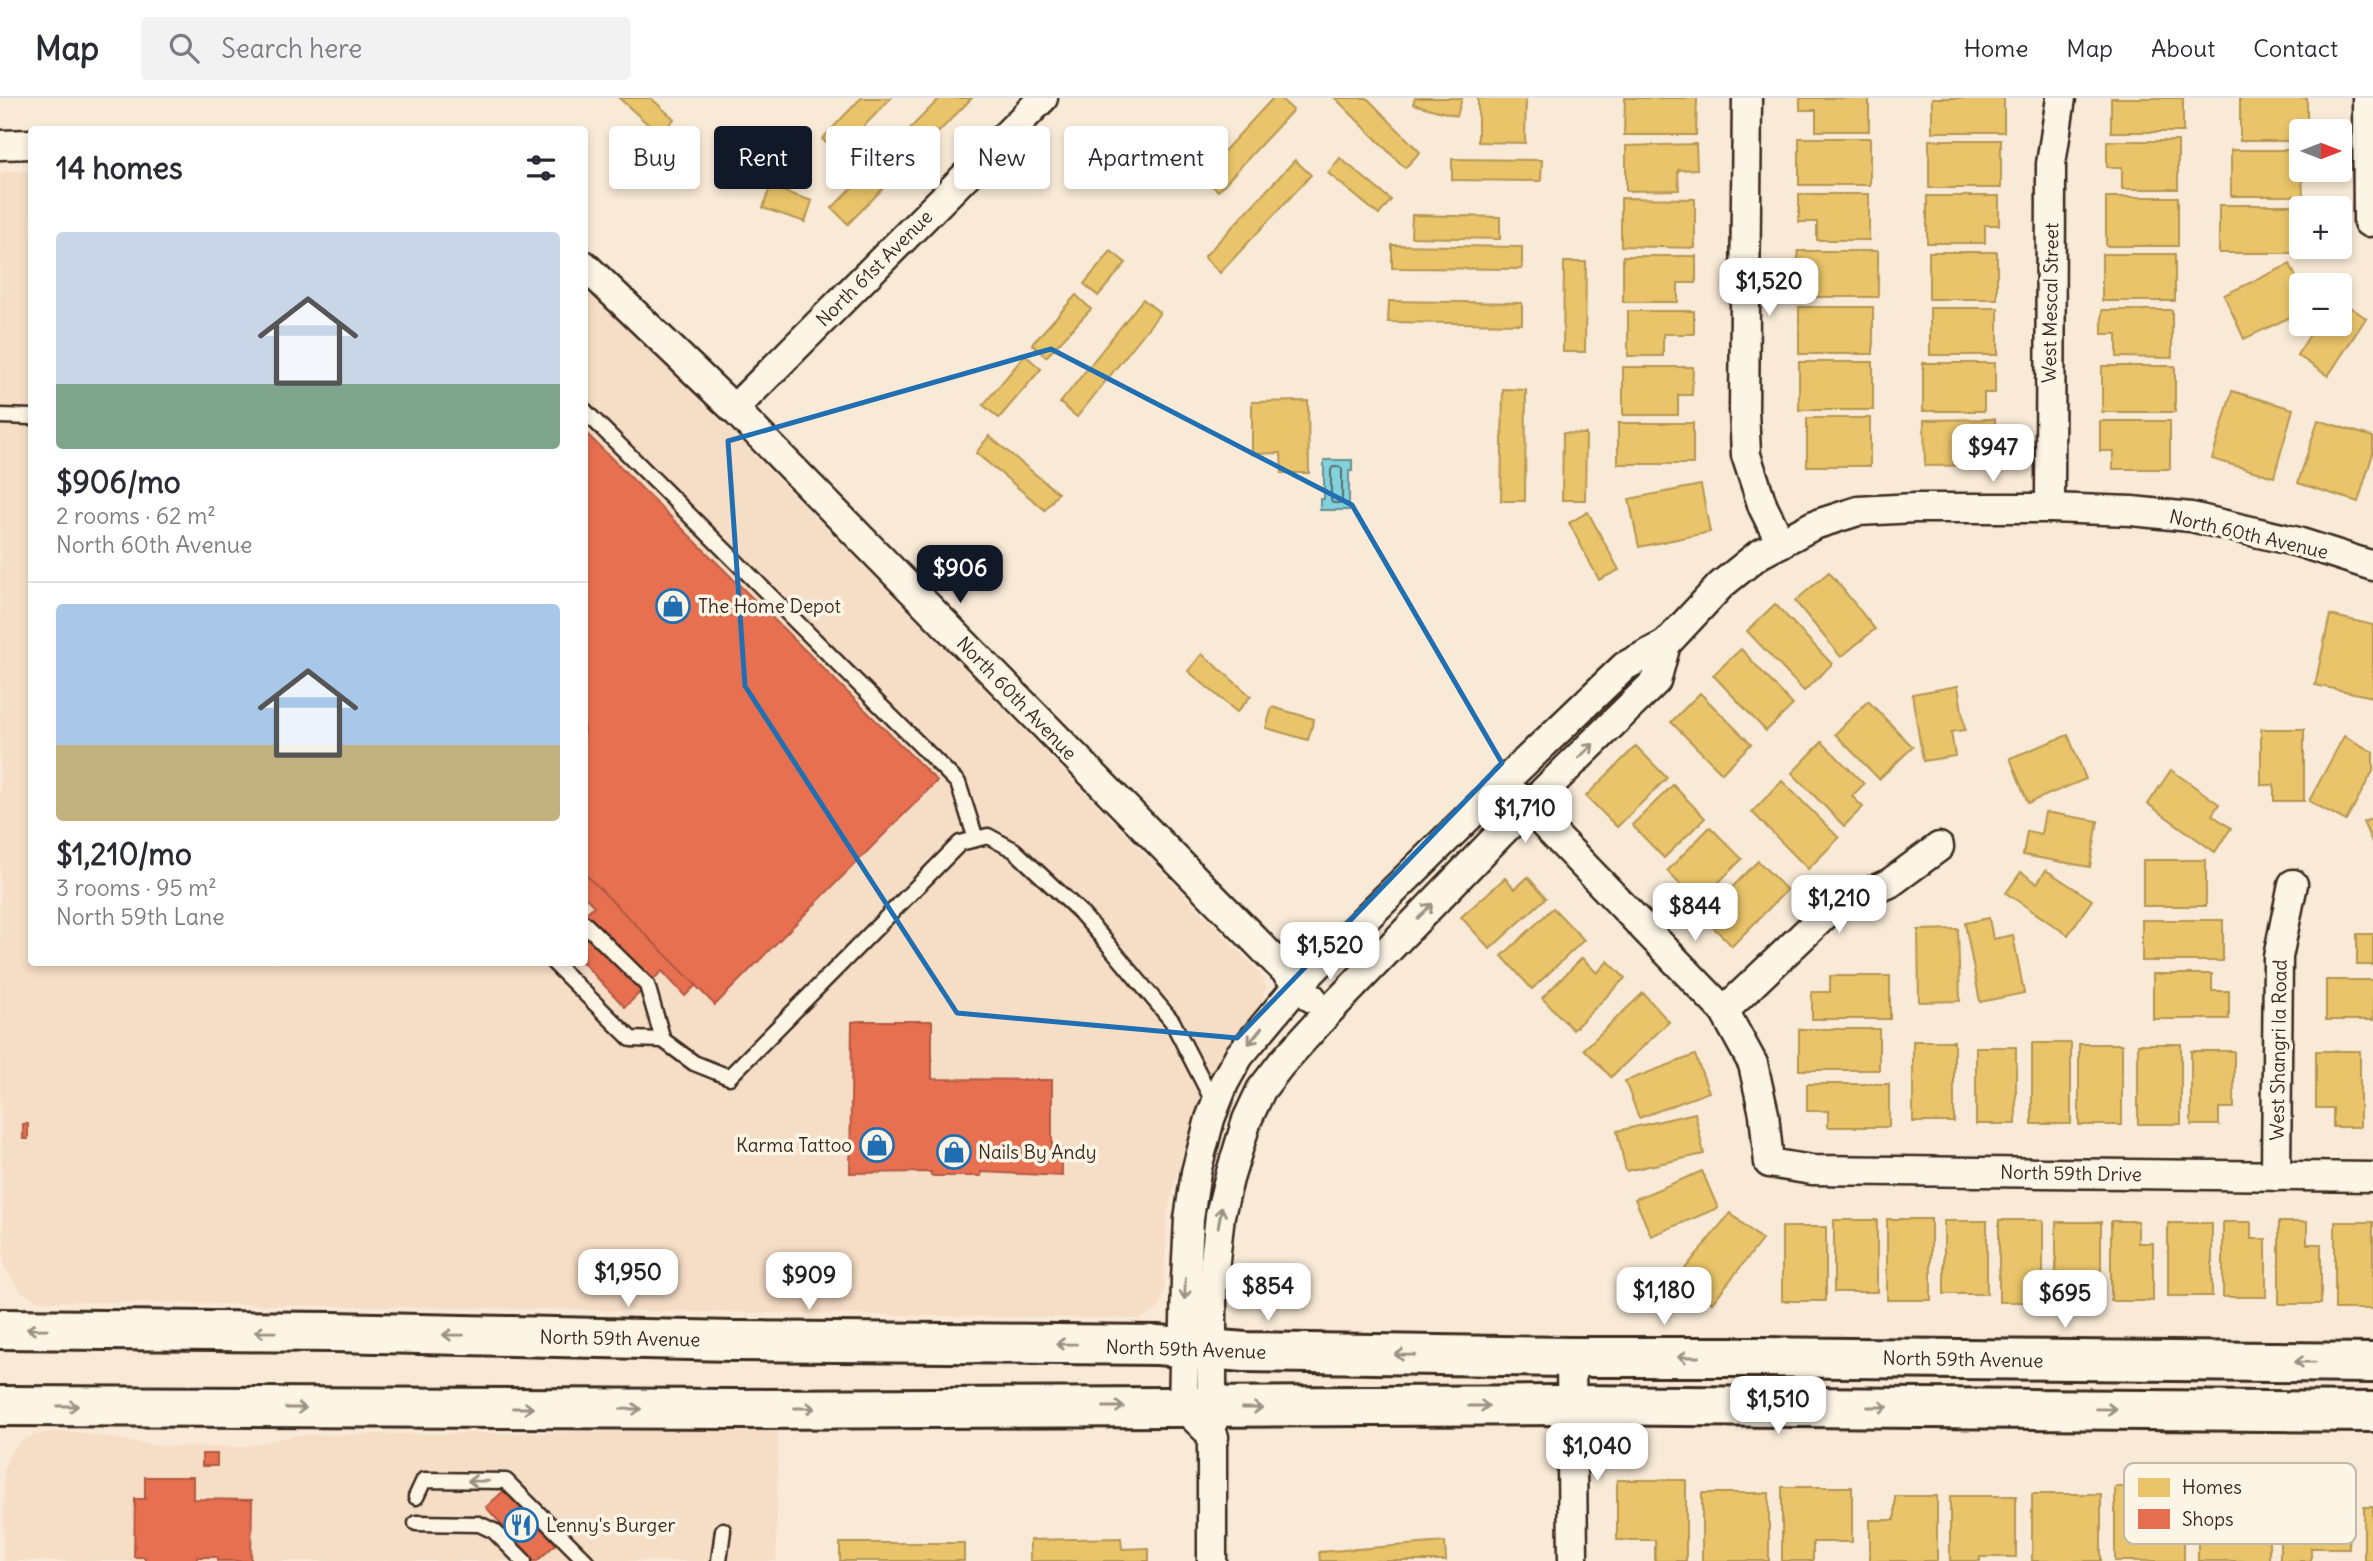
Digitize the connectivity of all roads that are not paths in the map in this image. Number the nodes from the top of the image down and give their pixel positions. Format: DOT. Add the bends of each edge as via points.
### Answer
graph roads {
  1 [pos="1043,98"];
  2 [pos="1747,98"];
  3 [pos="2061,98"];
  4 [pos="2367,98"];
  5 [pos="28,144"];
  6 [pos="0,145"];
  7 [pos="2368,222"];
  8 [pos="588,269"];
  9 [pos="734,409"];
  10 [pos="588,415"];
  11 [pos="0,416"];
  12 [pos="28,416"];
  13 [pos="2050,508"];
  14 [pos="1781,543"];
  15 [pos="2373,566"];
  16 [pos="1666,645"];
  17 [pos="1505,781"];
  18 [pos="1527,809"];
  19 [pos="976,839"];
  20 [pos="1939,847"];
  21 [pos="2294,884"];
  22 [pos="588,927"];
  23 [pos="557,966"];
  24 [pos="1299,984"];
  25 [pos="1724,1011"];
  26 [pos="1326,1013"];
  27 [pos="663,1040"];
  28 [pos="1215,1105"];
  29 [pos="2276,1176"];
  30 [pos="2373,1177"];
  31 [pos="0,1329"];
  32 [pos="1198,1348"];
  33 [pos="1571,1357"];
  34 [pos="2373,1363"];
  35 [pos="1572,1405"];
  36 [pos="0,1406"];
  37 [pos="2373,1412"];
  38 [pos="1204,1417"];
  39 [pos="416,1497"];
  40 [pos="416,1523"];
  41 [pos="723,1530"];
  42 [pos="524,1561"];
  43 [pos="586,1561"];
  44 [pos="719,1561"];
  45 [pos="1212,1561"];
  46 [pos="1573,1561"];
  1 -- 9 [label="street, North 61st Avenue"];
  2 -- 14 [label="street" via="1746,456"];
  3 -- 13 [label="street, West Mescal Street" via="2051,164"];
  4 -- 7 [label="street"];
  5 -- 6 [label="street"];
  8 -- 9 [label="street, North 60th Avenue"];
  9 -- 24 [label="street, North 60th Avenue"];
  10 -- 19 [label="lane" via="958,783"];
  11 -- 12 [label="lane"];
  13 -- 14 [label="street, North 60th Avenue" via="1858,511 1814,525"];
  13 -- 15 [label="street, North 60th Avenue" via="2190,517 2298,542"];
  14 -- 16 [label="street, North 60th Avenue" via="1721,585"];
  16 -- 17 [label="street, North 60th Avenue" via="1625,666"];
  18 -- 16 [label="street, North 60th Avenue, one-way" via="1656,681"];
  17 -- 18 [label="street"];
  17 -- 24 [label="street, North 60th Avenue"];
  18 -- 25 [label="street"];
  26 -- 18 [label="street, North 60th Avenue, one-way"];
  19 -- 27 [label="lane" via="960,843 729,1077 694,1063"];
  19 -- 28 [label="lane" via="988,836 1014,850 1079,911 1172,1021"];
  20 -- 25 [label="street" via="1890,883 1831,909"];
  21 -- 29 [label="street, West Shangri la Road" via="2278,957"];
  22 -- 27 [label="lane" via="647,985"];
  23 -- 27 [label="lane" via="631,1039"];
  24 -- 26 [label="street, North 60th Avenue"];
  24 -- 28 [label="street, one-way" via="1239,1056"];
  25 -- 29 [label="street, North 59th Drive" via="1753,1064 1769,1163 1812,1170"];
  32 -- 26 [label="street, one-way" via="1228,1179 1247,1120 1261,1090"];
  28 -- 32 [label="street, one-way" via="1196,1172 1189,1219"];
  29 -- 30 [label="street, North 59th Drive"];
  32 -- 31 [label="main road, North 59th Avenue, one-way"];
  33 -- 32 [label="main road, North 59th Avenue, one-way"];
  32 -- 38 [label="street"];
  34 -- 33 [label="main road, North 59th Avenue, one-way"];
  33 -- 35 [label="street"];
  35 -- 37 [label="main road, one-way"];
  38 -- 35 [label="main road, one-way"];
  35 -- 46 [label="street"];
  36 -- 38 [label="main road, one-way"];
  38 -- 45 [label="street"];
  43 -- 39 [label="lane, one-way" via="506,1481 424,1480"];
  40 -- 42 [label="lane" via="479,1524 494,1531"];
  41 -- 44 [label="lane"];
}
